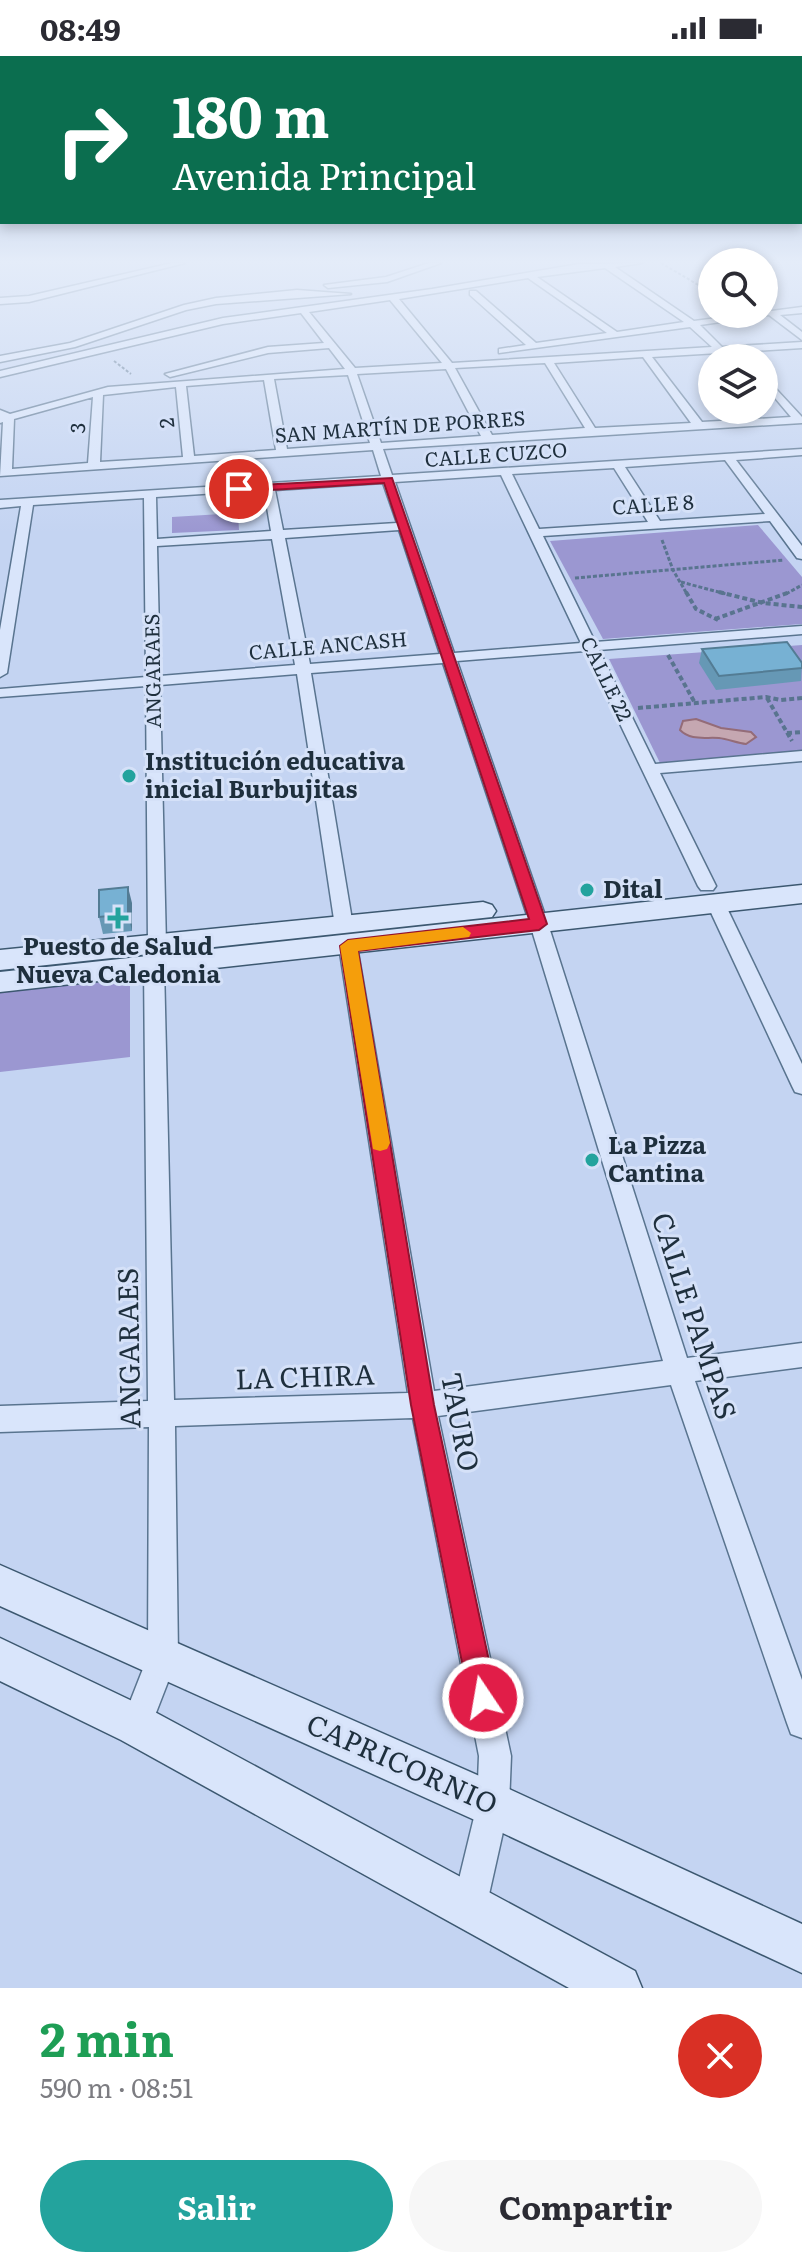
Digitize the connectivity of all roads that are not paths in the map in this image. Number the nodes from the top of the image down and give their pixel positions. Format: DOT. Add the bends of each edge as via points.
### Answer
graph roads {
  1 [pos="30,353"];
  2 [pos="91,353"];
  3 [pos="256,353"];
  4 [pos="339,353"];
  5 [pos="439,353"];
  6 [pos="491,353"];
  7 [pos="657,353"];
  8 [pos="645,354"];
  9 [pos="0,359"];
  10 [pos="548,360"];
  11 [pos="446,361"];
  12 [pos="351,370"];
  13 [pos="0,374"];
  14 [pos="268,376"];
  15 [pos="181,383"];
  16 [pos="98,392"];
  17 [pos="778,395"];
  18 [pos="3,417"];
  19 [pos="801,420"];
  20 [pos="699,426"];
  21 [pos="592,431"];
  22 [pos="488,438"];
  23 [pos="377,448"];
  24 [pos="802,452"];
  25 [pos="282,454"];
  26 [pos="728,457"];
  27 [pos="189,460"];
  28 [pos="617,464"];
  29 [pos="94,466"];
  30 [pos="505,472"];
  31 [pos="3,473"];
  32 [pos="389,480"];
  33 [pos="269,487"];
  34 [pos="150,494"];
  35 [pos="28,502"];
  36 [pos="0,504"];
  37 [pos="773,517"];
  38 [pos="655,525"];
  39 [pos="403,526"];
  40 [pos="535,533"];
  41 [pos="277,534"];
  42 [pos="152,543"];
  43 [pos="802,555"];
  44 [pos="802,630"];
  45 [pos="592,647"];
  46 [pos="449,657"];
  47 [pos="303,668"];
  48 [pos="0,673"];
  49 [pos="154,680"];
  50 [pos="0,693"];
  51 [pos="801,756"];
  52 [pos="650,769"];
  53 [pos="802,876"];
  54 [pos="802,894"];
  55 [pos="711,895"];
  56 [pos="536,915"];
  57 [pos="346,936"];
  58 [pos="155,955"];
  59 [pos="0,960"];
  60 [pos="0,982"];
  61 [pos="802,1086"];
  62 [pos="802,1355"];
  63 [pos="679,1372"];
  64 [pos="423,1405"];
  65 [pos="160,1415"];
  66 [pos="0,1419"];
  67 [pos="0,1585"];
  68 [pos="163,1656"];
  69 [pos="0,1659"];
  70 [pos="797,1690"];
  71 [pos="802,1723"];
  72 [pos="136,1725"];
  73 [pos="493,1805"];
  74 [pos="469,1908"];
  75 [pos="802,1949"];
  76 [pos="618,1988"];
  1 -- 9 [label="street"];
  2 -- 13 [label="street"];
  3 -- 16 [label="street"];
  4 -- 12 [label="street, CALLE PAMPAS"];
  5 -- 11 [label="street"];
  6 -- 11 [label="street"];
  7 -- 8 [label="street"];
  8 -- 10 [label="street"];
  8 -- 20 [label="street"];
  10 -- 11 [label="street"];
  10 -- 21 [label="street"];
  11 -- 12 [label="street"];
  11 -- 22 [label="street"];
  12 -- 14 [label="street"];
  12 -- 23 [label="street, CALLE PAMPAS"];
  14 -- 15 [label="street"];
  14 -- 25 [label="street"];
  15 -- 16 [label="street"];
  15 -- 27 [label="street, 2"];
  16 -- 18 [label="street"];
  16 -- 29 [label="street, 3"];
  17 -- 19 [label="street"];
  18 -- 31 [label="street"];
  19 -- 20 [label="street, SAN MARTÍN DE PORRES"];
  20 -- 21 [label="street, SAN MARTÍN DE PORRES"];
  21 -- 22 [label="street, SAN MARTÍN DE PORRES"];
  22 -- 23 [label="street, SAN MARTÍN DE PORRES"];
  23 -- 25 [label="street, SAN MARTÍN DE PORRES"];
  23 -- 32 [label="street, CALLE PAMPAS"];
  24 -- 26 [label="street, CALLE CUZCO"];
  25 -- 27 [label="street, SAN MARTÍN DE PORRES"];
  26 -- 28 [label="street, CALLE CUZCO"];
  26 -- 37 [label="street"];
  27 -- 29 [label="street, SAN MARTÍN DE PORRES"];
  28 -- 30 [label="street, CALLE CUZCO"];
  28 -- 38 [label="street"];
  29 -- 31 [label="street, SAN MARTÍN DE PORRES"];
  30 -- 32 [label="street, CALLE CUZCO"];
  30 -- 40 [label="street, CALLE 22"];
  32 -- 33 [label="street, CALLE CUZCO"];
  32 -- 39 [label="street, CALLE PAMPAS"];
  33 -- 34 [label="street, CALLE CUZCO"];
  33 -- 41 [label="street, TAURO"];
  34 -- 35 [label="street, CALLE CUZCO"];
  34 -- 42 [label="street, ANGARAES"];
  35 -- 36 [label="street, CALLE CUZCO"];
  35 -- 48 [label="street"];
  37 -- 38 [label="street, CALLE 8"];
  37 -- 43 [label="street"];
  38 -- 40 [label="street, CALLE 8"];
  39 -- 41 [label="street"];
  39 -- 46 [label="street, CALLE PAMPAS"];
  40 -- 45 [label="street, CALLE 22"];
  41 -- 42 [label="street"];
  41 -- 47 [label="street, TAURO"];
  42 -- 49 [label="street, ANGARAES"];
  44 -- 45 [label="street, CALLE ANCASH"];
  45 -- 46 [label="street, CALLE ANCASH"];
  45 -- 52 [label="street, CALLE 22"];
  46 -- 47 [label="street, CALLE ANCASH"];
  46 -- 56 [label="street, CALLE PAMPAS"];
  47 -- 49 [label="street, CALLE ANCASH"];
  47 -- 57 [label="street, TAURO"];
  49 -- 50 [label="street, CALLE ANCASH"];
  49 -- 58 [label="street, ANGARAES"];
  51 -- 52 [label="street"];
  52 -- 55 [label="street, CALLE 22"];
  53 -- 55 [label="street"];
  54 -- 55 [label="street"];
  55 -- 56 [label="street"];
  55 -- 61 [label="street, CALLE 22"];
  56 -- 57 [label="street"];
  56 -- 63 [label="street, CALLE PAMPAS"];
  57 -- 58 [label="street"];
  57 -- 64 [label="street, TAURO"];
  58 -- 59 [label="street"];
  58 -- 60 [label="street"];
  58 -- 65 [label="street, ANGARAES"];
  62 -- 63 [label="street, LA CHIRA"];
  63 -- 64 [label="street, LA CHIRA"];
  63 -- 70 [label="street, CALLE PAMPAS"];
  64 -- 65 [label="street, LA CHIRA"];
  64 -- 73 [label="street, TAURO" via="495,1756"];
  65 -- 66 [label="street, LA CHIRA"];
  65 -- 68 [label="street, ANGARAES"];
  67 -- 68 [label="street, CAPRICORNIO"];
  68 -- 72 [label="street, ANGARAES"];
  68 -- 73 [label="street, CAPRICORNIO"];
  69 -- 72 [label="street"];
  70 -- 71 [label="street, CALLE PAMPAS"];
  72 -- 74 [label="street"];
  73 -- 74 [label="street, TAURO"];
  73 -- 75 [label="street, CAPRICORNIO"];
  74 -- 76 [label="street"];
}
